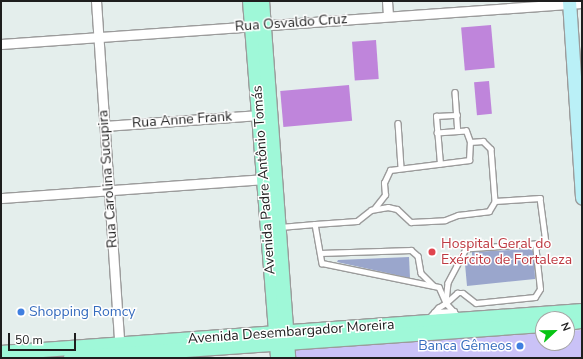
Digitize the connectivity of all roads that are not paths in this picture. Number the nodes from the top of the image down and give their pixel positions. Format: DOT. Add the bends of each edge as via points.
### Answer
graph roads {
  1 [pos="96,1"];
  2 [pos="250,1"];
  3 [pos="262,1"];
  4 [pos="387,1"];
  5 [pos="569,2"];
  6 [pos="582,3"];
  7 [pos="388,16"];
  8 [pos="258,25"];
  9 [pos="98,38"];
  10 [pos="1,44"];
  11 [pos="455,92"];
  12 [pos="259,115"];
  13 [pos="457,115"];
  14 [pos="398,123"];
  15 [pos="105,126"];
  16 [pos="458,131"];
  17 [pos="437,133"];
  18 [pos="470,142"];
  19 [pos="580,157"];
  20 [pos="440,164"];
  21 [pos="401,167"];
  22 [pos="264,179"];
  23 [pos="109,191"];
  24 [pos="1,198"];
  25 [pos="582,198"];
  26 [pos="496,201"];
  27 [pos="374,209"];
  28 [pos="315,224"];
  29 [pos="278,227"];
  30 [pos="537,247"];
  31 [pos="320,254"];
  32 [pos="435,287"];
  33 [pos="446,303"];
  34 [pos="582,311"];
  35 [pos="434,313"];
  36 [pos="460,321"];
  37 [pos="535,325"];
  38 [pos="424,329"];
  39 [pos="281,338"];
  40 [pos="120,352"];
  41 [pos="1,353"];
  42 [pos="71,358"];
  43 [pos="278,358"];
  44 [pos="288,358"];
  1 -- 9 [label="street, Rua Carolina Sucupira"];
  2 -- 8 [label="main road, Avenida Padre Antônio Tomás"];
  3 -- 8 [label="main road, Avenida Padre Antônio Tomás"];
  4 -- 7 [label="street"];
  5 -- 6 [label="street, Rua Osvaldo Cruz"];
  5 -- 7 [label="street, Rua Osvaldo Cruz"];
  5 -- 19 [label="main road"];
  7 -- 8 [label="street, Rua Osvaldo Cruz"];
  8 -- 9 [label="street, Rua Osvaldo Cruz"];
  8 -- 12 [label="main road, Avenida Padre Antônio Tomás"];
  8 -- 29 [label="main road, Avenida Padre Antônio Tomás"];
  9 -- 10 [label="street, Rua Osvaldo Cruz"];
  9 -- 15 [label="street, Rua Carolina Sucupira"];
  11 -- 13 [label="lane"];
  12 -- 15 [label="street, Rua Anne Frank"];
  12 -- 22 [label="main road, Avenida Padre Antônio Tomás"];
  13 -- 16 [label="lane"];
  13 -- 17 [label="lane" via="436,116"];
  14 -- 21 [label="lane"];
  15 -- 23 [label="street, Rua Carolina Sucupira"];
  16 -- 17 [label="lane"];
  16 -- 18 [label="lane" via="466,131"];
  17 -- 20 [label="lane"];
  18 -- 20 [label="lane" via="470,156 467,162"];
  18 -- 26 [label="lane" via="483,141 491,149"];
  19 -- 25 [label="main road"];
  20 -- 21 [label="lane"];
  21 -- 27 [label="lane" via="390,170 384,183 385,195"];
  22 -- 23 [label="street"];
  22 -- 39 [label="main road, Avenida Padre Antônio Tomás"];
  23 -- 24 [label="street"];
  23 -- 40 [label="street, Rua Carolina Sucupira"];
  26 -- 27 [label="lane" via="489,211 458,215 445,220 419,222 407,221 397,209"];
  26 -- 30 [label="lane" via="540,198 546,243"];
  27 -- 28 [label="lane" via="357,221"];
  28 -- 29 [label="lane"];
  28 -- 31 [label="lane"];
  29 -- 39 [label="main road, Avenida Padre Antônio Tomás"];
  30 -- 33 [label="lane" via="532,243 466,248 448,283"];
  30 -- 33 [label="lane" via="540,289 536,297 476,303 463,293 457,293"];
  31 -- 32 [label="lane" via="326,265"];
  31 -- 32 [label="lane" via="412,250 418,256 421,273"];
  32 -- 33 [label="lane" via="439,287"];
  33 -- 35 [label="lane"];
  33 -- 36 [label="lane"];
  34 -- 36 [label="main road, Avenida Desembargador Moreira"];
  35 -- 36 [label="lane"];
  35 -- 38 [label="lane"];
  36 -- 37 [label="main road, Avenida Desembargador Moreira"];
  36 -- 38 [label="main road, Avenida Desembargador Moreira"];
  38 -- 39 [label="main road, Avenida Desembargador Moreira"];
  39 -- 40 [label="main road, Avenida Desembargador Moreira"];
  39 -- 43 [label="main road, Avenida Padre Antônio Tomás"];
  39 -- 44 [label="main road, Avenida Padre Antônio Tomás"];
  40 -- 41 [label="main road, Avenida Desembargador Moreira"];
  40 -- 42 [label="main road, Avenida Desembargador Moreira"];
}
